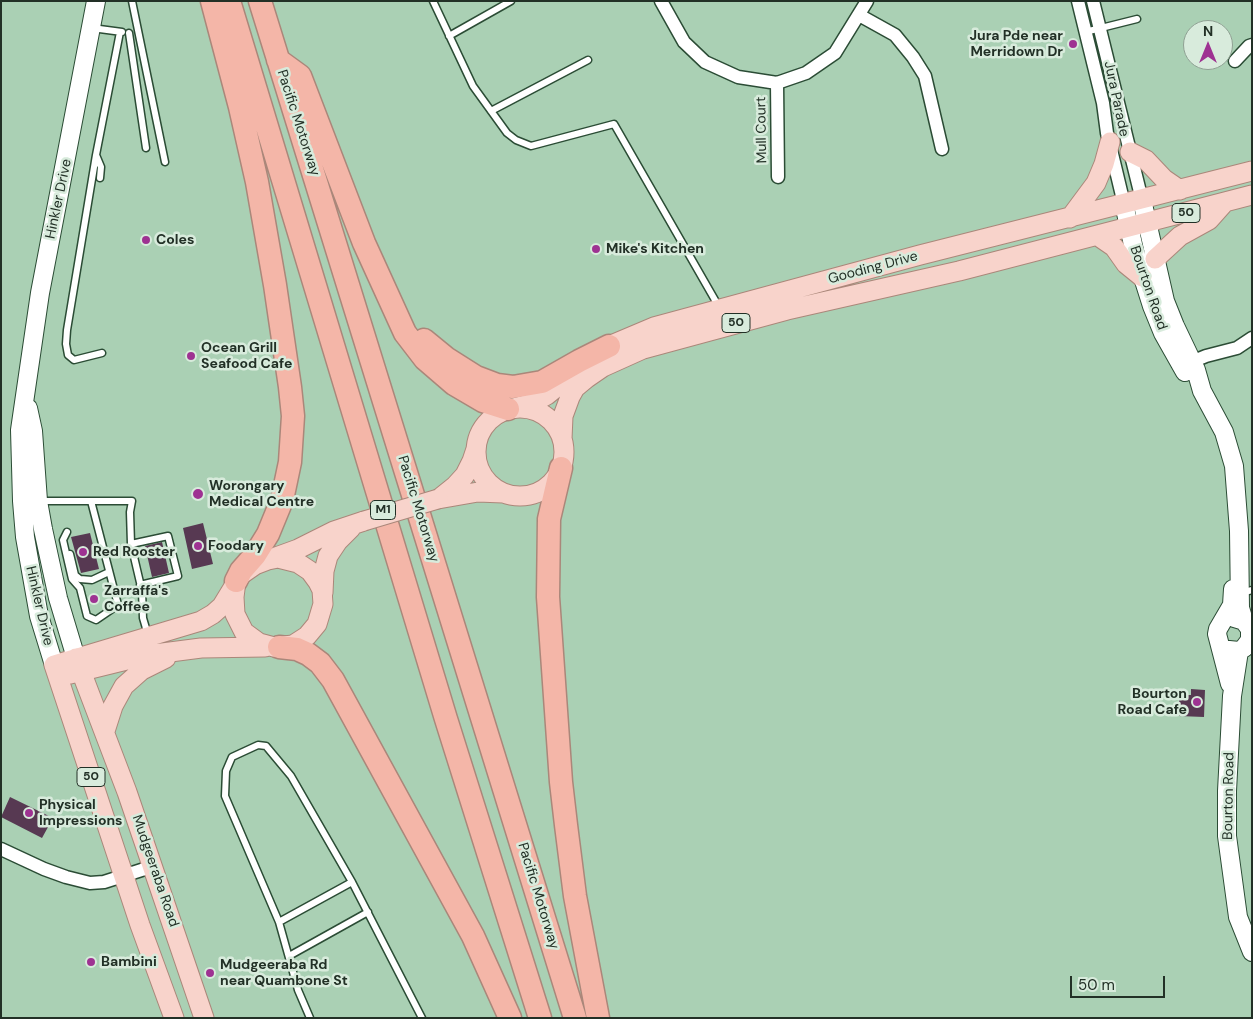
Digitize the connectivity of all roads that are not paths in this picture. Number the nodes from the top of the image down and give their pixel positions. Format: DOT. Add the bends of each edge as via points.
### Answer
graph roads {
  1 [pos="96,1"];
  2 [pos="132,1"];
  3 [pos="212,1"];
  4 [pos="229,1"];
  5 [pos="260,1"];
  6 [pos="432,1"];
  7 [pos="511,1"];
  8 [pos="661,1"];
  9 [pos="866,1"];
  10 [pos="1078,1"];
  11 [pos="1093,1"];
  12 [pos="859,15"];
  13 [pos="1137,19"];
  14 [pos="91,28"];
  15 [pos="1100,28"];
  16 [pos="120,32"];
  17 [pos="1085,32"];
  18 [pos="129,33"];
  19 [pos="139,34"];
  20 [pos="449,36"];
  21 [pos="1252,45"];
  22 [pos="278,60"];
  23 [pos="588,60"];
  24 [pos="1235,61"];
  25 [pos="776,83"];
  26 [pos="491,111"];
  27 [pos="1110,142"];
  28 [pos="146,148"];
  29 [pos="942,149"];
  30 [pos="1130,152"];
  31 [pos="96,155"];
  32 [pos="165,162"];
  33 [pos="1252,171"];
  34 [pos="778,177"];
  35 [pos="100,178"];
  36 [pos="1180,190"];
  37 [pos="1252,195"];
  38 [pos="1133,202"];
  39 [pos="1225,202"];
  40 [pos="1070,218"];
  41 [pos="1138,225"];
  42 [pos="1098,236"];
  43 [pos="1155,259"];
  44 [pos="379,277"];
  45 [pos="1142,277"];
  46 [pos="720,309"];
  47 [pos="1252,338"];
  48 [pos="609,346"];
  49 [pos="102,353"];
  50 [pos="1187,364"];
  51 [pos="511,408"];
  52 [pos="562,439"];
  53 [pos="476,448"];
  54 [pos="561,468"];
  55 [pos="509,494"];
  56 [pos="438,498"];
  57 [pos="30,501"];
  58 [pos="91,501"];
  59 [pos="362,522"];
  60 [pos="1240,531"];
  61 [pos="131,544"];
  62 [pos="268,560"];
  63 [pos="109,572"];
  64 [pos="236,582"];
  65 [pos="140,585"];
  66 [pos="1246,591"];
  67 [pos="324,600"];
  68 [pos="1221,624"];
  69 [pos="1249,630"];
  70 [pos="149,637"];
  71 [pos="1221,646"];
  72 [pos="214,647"];
  73 [pos="276,647"];
  74 [pos="183,650"];
  75 [pos="1239,650"];
  76 [pos="78,664"];
  77 [pos="56,671"];
  78 [pos="1232,696"];
  79 [pos="105,731"];
  80 [pos="1,849"];
  81 [pos="154,866"];
  82 [pos="124,876"];
  83 [pos="352,882"];
  84 [pos="1234,896"];
  85 [pos="368,912"];
  86 [pos="279,922"];
  87 [pos="1252,938"];
  88 [pos="1252,952"];
  89 [pos="289,956"];
  90 [pos="174,1018"];
  91 [pos="204,1018"];
  92 [pos="310,1018"];
  93 [pos="422,1018"];
  94 [pos="510,1018"];
  95 [pos="540,1018"];
  96 [pos="576,1018"];
  97 [pos="598,1018"];
  1 -- 14 [label="street, Hinkler Drive"];
  2 -- 19 [label="lane"];
  3 -- 64 [label="highway" via="257,182 293,416 290,462 282,500 268,534"];
  4 -- 95 [label="highway, Pacific Motorway / M1" via="443,710"];
  5 -- 22 [label="highway, Pacific Motorway / M1"];
  6 -- 20 [label="lane"];
  7 -- 20 [label="lane"];
  8 -- 25 [label="street" via="684,42 705,62 738,77"];
  9 -- 12 [label="street"];
  10 -- 17 [label="street, Jura Parade"];
  11 -- 15 [label="street, Jura Parade"];
  12 -- 25 [label="street" via="835,53 806,73"];
  12 -- 29 [label="street" via="895,35 925,76"];
  13 -- 15 [label="lane"];
  14 -- 16 [label="lane"];
  14 -- 57 [label="street, Hinkler Drive" via="40,292 20,430"];
  15 -- 17 [label="lane"];
  15 -- 30 [label="street, Jura Parade"];
  16 -- 18 [label="lane"];
  16 -- 31 [label="lane"];
  17 -- 27 [label="street, Jura Parade"];
  18 -- 19 [label="lane"];
  18 -- 28 [label="lane"];
  19 -- 32 [label="lane"];
  20 -- 26 [label="lane" via="473,86"];
  21 -- 24 [label="street"];
  22 -- 44 [label="highway" via="300,76"];
  22 -- 96 [label="highway, Pacific Motorway / M1"];
  23 -- 26 [label="lane"];
  25 -- 34 [label="street, Mull Court"];
  26 -- 46 [label="lane" via="507,133 531,146 614,124"];
  27 -- 38 [label="street, Jura Parade"];
  27 -- 40 [label="main road" via="1096,183"];
  30 -- 36 [label="main road" via="1146,160"];
  30 -- 38 [label="street, Jura Parade"];
  31 -- 35 [label="lane" via="101,167"];
  31 -- 49 [label="lane" via="66,344 68,355 74,360"];
  33 -- 36 [label="main road, Gooding Drive / 50"];
  36 -- 38 [label="main road, Gooding Drive / 50"];
  37 -- 39 [label="main road, Gooding Drive / 50"];
  38 -- 40 [label="main road, Gooding Drive / 50"];
  38 -- 41 [label="street, Bourton Road"];
  39 -- 41 [label="main road, Gooding Drive / 50"];
  39 -- 43 [label="main road" via="1209,220 1180,236"];
  40 -- 46 [label="main road, Gooding Drive / 50"];
  41 -- 42 [label="main road, Gooding Drive / 50"];
  41 -- 43 [label="street, Bourton Road"];
  41 -- 45 [label="street, Bourton Road"];
  42 -- 45 [label="main road" via="1114,247 1126,264"];
  42 -- 52 [label="main road, Gooding Drive / 50" via="787,310 631,353 595,372 575,388 563,416"];
  43 -- 50 [label="street, Bourton Road"];
  44 -- 48 [label="highway" via="402,315 430,346 476,377 491,383 513,386 536,384"];
  44 -- 51 [label="highway" via="404,333 425,359 467,393 488,404"];
  45 -- 50 [label="street, Bourton Road" via="1163,333"];
  46 -- 48 [label="main road, Gooding Drive / 50" via="654,328"];
  47 -- 50 [label="street" via="1237,348"];
  48 -- 51 [label="main road, Gooding Drive / 50" via="547,395 533,403"];
  50 -- 60 [label="street, Bourton Road" via="1188,376 1202,391 1224,432 1234,466"];
  51 -- 52 [label="main road" via="526,407 544,414"];
  51 -- 53 [label="main road, 50" via="489,420 480,433"];
  52 -- 54 [label="main road, 50" via="564,454"];
  53 -- 55 [label="main road" via="484,478 495,489"];
  53 -- 56 [label="main road, 50" via="465,475"];
  54 -- 55 [label="main road, 50" via="545,489 526,495"];
  54 -- 97 [label="highway" via="549,519 549,606 561,782 580,923"];
  55 -- 56 [label="main road, 50" via="483,492"];
  56 -- 59 [label="main road, 50, bridge"];
  57 -- 58 [label="lane"];
  57 -- 76 [label="street, Hinkler Drive"];
  57 -- 77 [label="street, Hinkler Drive" via="25,537 44,635"];
  58 -- 61 [label="lane" via="132,501"];
  58 -- 63 [label="lane"];
  59 -- 62 [label="main road, 50"];
  59 -- 67 [label="main road, 50" via="343,535 328,556 323,579"];
  60 -- 66 [label="street, Bourton Road"];
  60 -- 68 [label="street, Bourton Road" via="1232,605"];
  61 -- 65 [label="lane"];
  61 -- 65 [label="lane" via="168,536 178,576"];
  62 -- 64 [label="main road, 50" via="251,567"];
  62 -- 67 [label="main road" via="290,560 306,568 318,582"];
  63 -- 63 [label="lane" via="92,580 77,578 67,538 70,530 63,540 71,576 80,588 87,616 93,620 118,605"];
  64 -- 70 [label="main road, 50" via="225,603 210,616 196,624"];
  64 -- 73 [label="main road" via="234,608 241,629 263,645"];
  65 -- 70 [label="lane" via="143,618"];
  66 -- 69 [label="street, Bourton Road" via="1240,608"];
  67 -- 73 [label="main road, 50" via="320,620 311,632 293,645"];
  68 -- 69 [label="street" via="1232,618"];
  68 -- 71 [label="street" via="1217,634"];
  69 -- 75 [label="street" via="1248,644"];
  70 -- 72 [label="main road" via="160,644"];
  70 -- 76 [label="main road, 50"];
  71 -- 75 [label="street"];
  71 -- 78 [label="street"];
  72 -- 73 [label="main road, 50"];
  72 -- 74 [label="main road, 50"];
  73 -- 94 [label="highway" via="308,654 333,680 473,936"];
  74 -- 76 [label="main road, 50"];
  74 -- 79 [label="main road, 50" via="142,670 126,683 113,706"];
  75 -- 78 [label="street"];
  76 -- 77 [label="main road, 50"];
  76 -- 79 [label="main road, Mudgeeraba Road / 50"];
  77 -- 82 [label="main road, 50"];
  78 -- 84 [label="street, Bourton Road" via="1227,836"];
  79 -- 81 [label="main road, Mudgeeraba Road / 50"];
  80 -- 82 [label="street" via="44,869 83,882 104,882"];
  81 -- 82 [label="street"];
  81 -- 91 [label="main road, Mudgeeraba Road / 50"];
  82 -- 90 [label="main road, 50"];
  83 -- 85 [label="lane"];
  83 -- 86 [label="lane"];
  83 -- 86 [label="lane" via="292,776 266,746 254,746 232,757 226,770 225,796"];
  84 -- 87 [label="street, Bourton Road"];
  84 -- 88 [label="street, Bourton Road" via="1238,917"];
  85 -- 89 [label="lane"];
  85 -- 93 [label="lane"];
  86 -- 89 [label="lane"];
  89 -- 92 [label="lane"];
}
